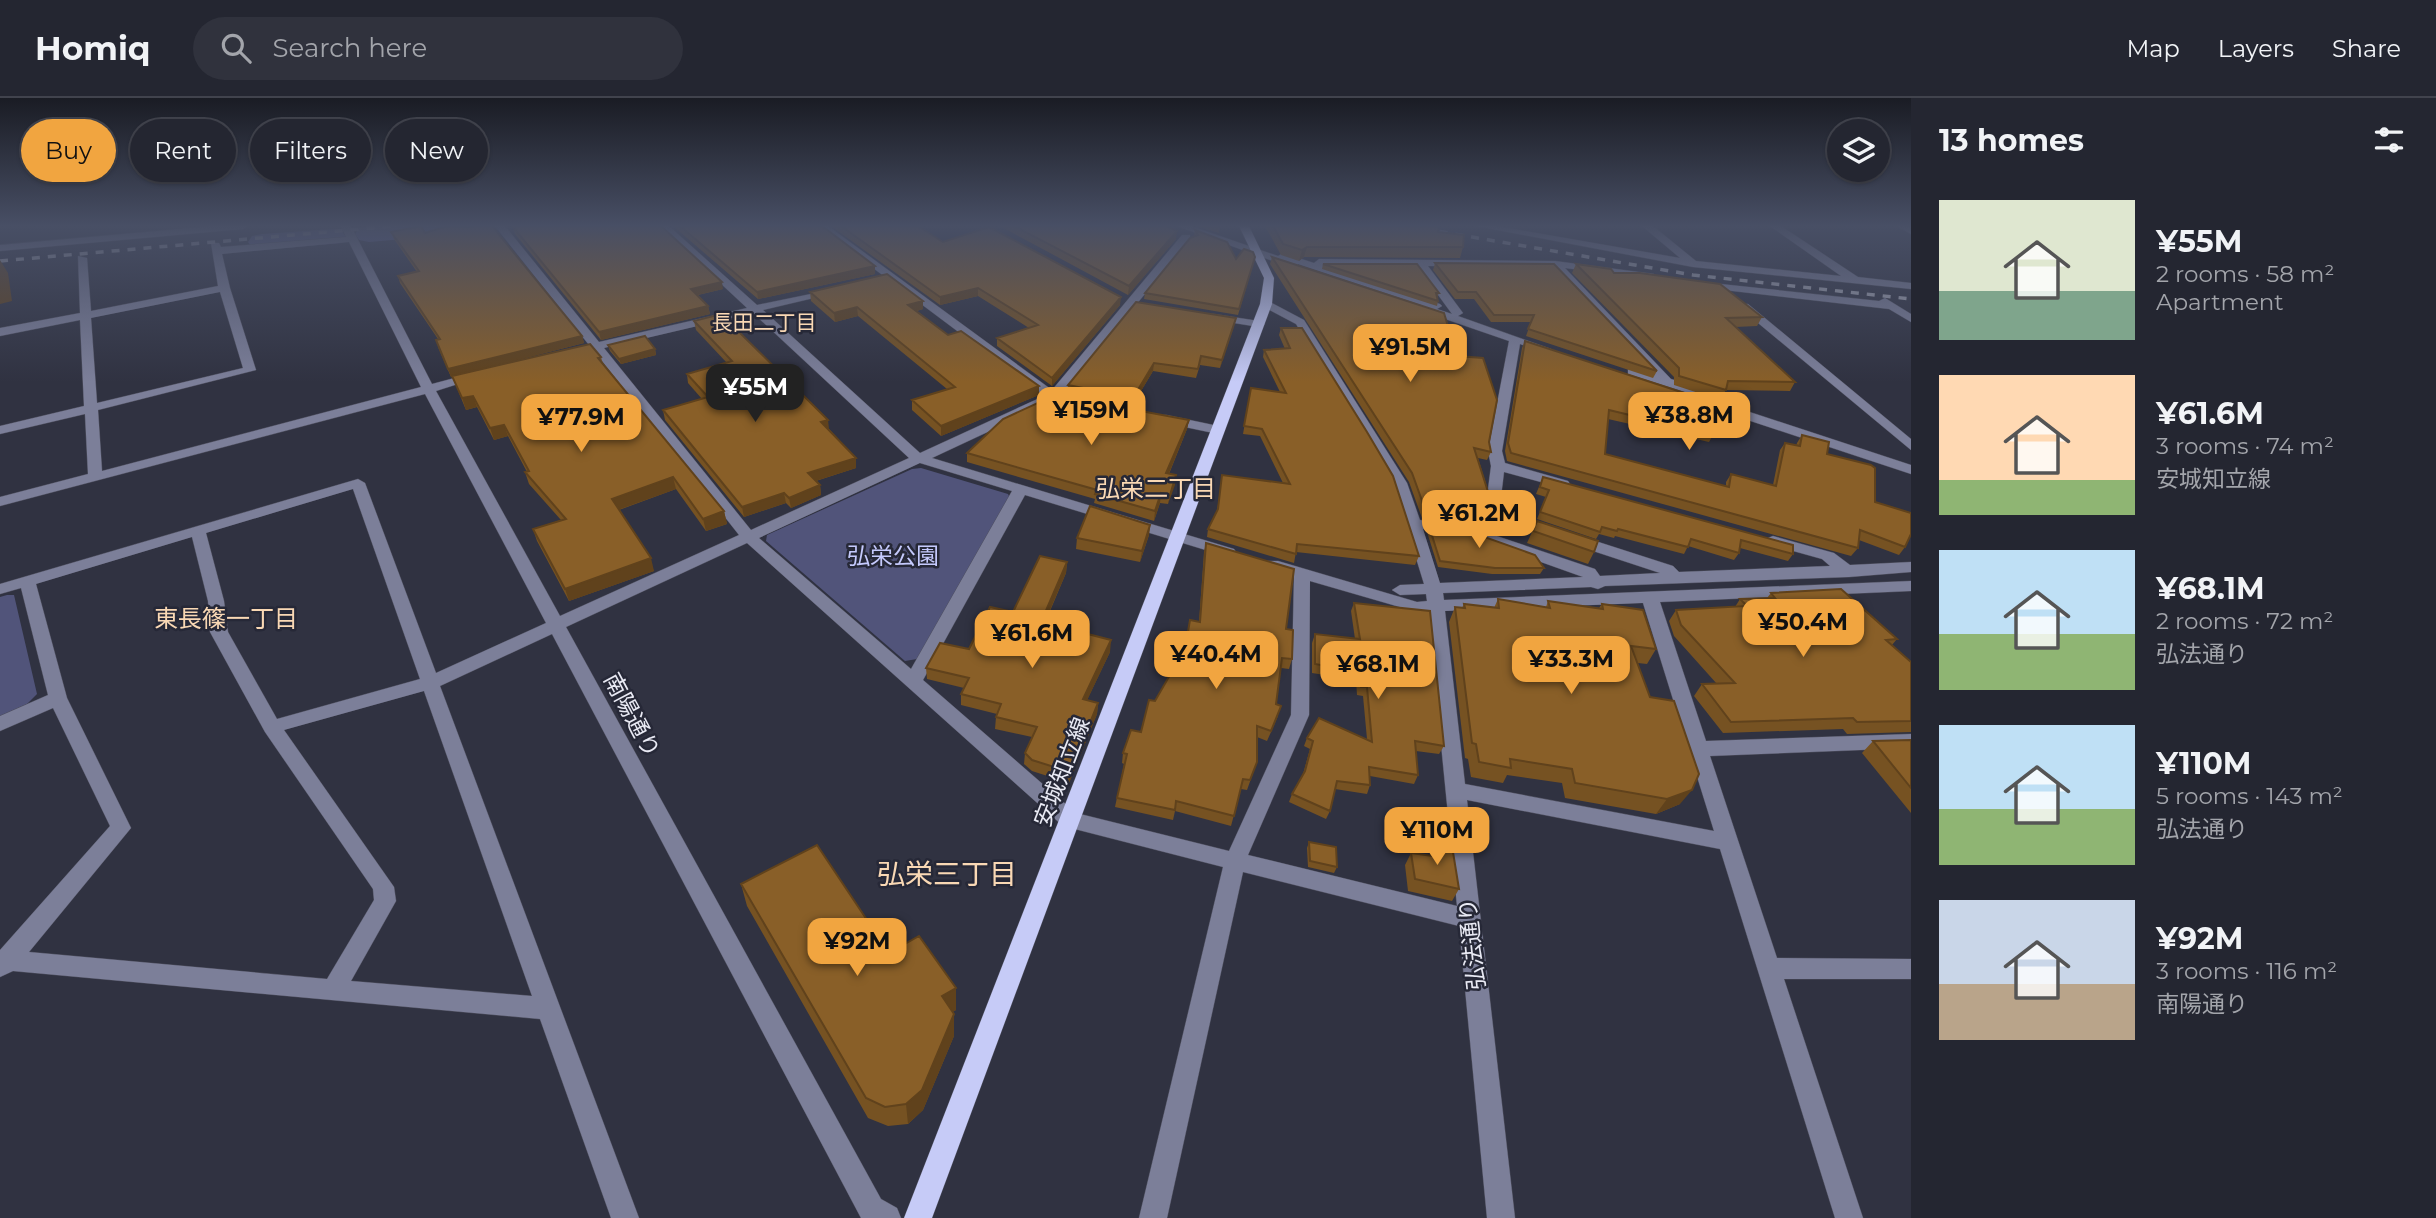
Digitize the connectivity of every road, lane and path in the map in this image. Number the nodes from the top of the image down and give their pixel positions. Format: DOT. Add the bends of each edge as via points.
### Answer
graph roads {
  1 [pos="84,278"];
  2 [pos="222,278"];
  3 [pos="373,278"];
  4 [pos="542,278"];
  5 [pos="720,278"];
  6 [pos="882,278"];
  7 [pos="894,278"];
  8 [pos="1148,278"];
  9 [pos="1269,278"];
  10 [pos="1333,278"];
  11 [pos="1351,278"];
  12 [pos="1431,278"];
  13 [pos="1569,278"];
  14 [pos="1711,278"];
  15 [pos="1823,278"];
  16 [pos="1852,278"];
  17 [pos="879,279"];
  18 [pos="1684,282"];
  19 [pos="1857,282"];
  20 [pos="1911,286"];
  21 [pos="224,288"];
  22 [pos="841,288"];
  23 [pos="1723,288"];
  24 [pos="1118,297"];
  25 [pos="1130,303"];
  26 [pos="1266,304"];
  27 [pos="1143,305"];
  28 [pos="1895,307"];
  29 [pos="753,309"];
  30 [pos="1911,310"];
  31 [pos="88,313"];
  32 [pos="1457,313"];
  33 [pos="1194,314"];
  34 [pos="1911,319"];
  35 [pos="1259,324"];
  36 [pos="0,332"];
  37 [pos="1514,343"];
  38 [pos="596,346"];
  39 [pos="571,353"];
  40 [pos="495,371"];
  41 [pos="1668,382"];
  42 [pos="428,388"];
  43 [pos="1054,397"];
  44 [pos="1081,403"];
  45 [pos="92,408"];
  46 [pos="1149,416"];
  47 [pos="0,430"];
  48 [pos="1218,430"];
  49 [pos="1911,446"];
  50 [pos="918,458"];
  51 [pos="1911,462"];
  52 [pos="1498,466"];
  53 [pos="1911,470"];
  54 [pos="95,476"];
  55 [pos="1577,488"];
  56 [pos="1021,489"];
  57 [pos="0,502"];
  58 [pos="1499,515"];
  59 [pos="1414,524"];
  60 [pos="198,531"];
  61 [pos="748,536"];
  62 [pos="1177,536"];
  63 [pos="1762,538"];
  64 [pos="1506,544"];
  65 [pos="1911,567"];
  66 [pos="1846,570"];
  67 [pos="1302,574"];
  68 [pos="1675,578"];
  69 [pos="1596,581"];
  70 [pos="27,582"];
  71 [pos="1904,586"];
  72 [pos="0,589"];
  73 [pos="1872,589"];
  74 [pos="1400,590"];
  75 [pos="1690,596"];
  76 [pos="1436,597"];
  77 [pos="1650,598"];
  78 [pos="1612,600"];
  79 [pos="1911,602"];
  80 [pos="555,624"];
  81 [pos="913,681"];
  82 [pos="432,682"];
  83 [pos="58,698"];
  84 [pos="0,724"];
  85 [pos="272,727"];
  86 [pos="1911,741"];
  87 [pos="1698,749"];
  88 [pos="1458,791"];
  89 [pos="1070,820"];
  90 [pos="1726,841"];
  91 [pos="1234,863"];
  92 [pos="1469,919"];
  93 [pos="3,963"];
  94 [pos="1770,968"];
  95 [pos="1911,969"];
  96 [pos="334,989"];
  97 [pos="548,1009"];
  98 [pos="625,1218"];
  99 [pos="887,1218"];
  100 [pos="918,1218"];
  101 [pos="1153,1218"];
  102 [pos="1501,1218"];
  103 [pos="1849,1218"];
  1 -- 31 [label="street"];
  2 -- 21 [label="street"];
  3 -- 42 [label="street, 南陽通り"];
  4 -- 38 [label="street"];
  5 -- 29 [label="street"];
  6 -- 17 [label="street"];
  7 -- 43 [label="street"];
  8 -- 25 [label="street"];
  9 -- 26 [label="main road, 安城知立線"];
  10 -- 32 [label="street" via="1559,350"];
  11 -- 32 [label="street"];
  12 -- 32 [label="street"];
  13 -- 41 [label="street"];
  14 -- 23 [label="street"];
  15 -- 19 [label="street"];
  16 -- 19 [label="street"];
  18 -- 23 [label="street"];
  19 -- 20 [label="street"];
  19 -- 28 [label="street"];
  21 -- 31 [label="street"];
  21 -- 45 [label="street" via="250,370"];
  22 -- 29 [label="street"];
  23 -- 28 [label="street"];
  23 -- 49 [label="street"];
  24 -- 25 [label="street"];
  25 -- 27 [label="street"];
  25 -- 43 [label="street"];
  26 -- 35 [label="main road, 安城知立線"];
  26 -- 59 [label="street, 弘法通り" via="1294,318 1307,333 1400,483"];
  28 -- 30 [label="street"];
  28 -- 34 [label="street"];
  29 -- 38 [label="street"];
  29 -- 50 [label="street"];
  31 -- 36 [label="street"];
  31 -- 45 [label="street"];
  33 -- 35 [label="street"];
  35 -- 48 [label="main road, 安城知立線"];
  37 -- 52 [label="street" via="1495,450"];
  38 -- 39 [label="street"];
  38 -- 61 [label="street"];
  40 -- 42 [label="street"];
  41 -- 51 [label="street"];
  41 -- 53 [label="street" via="1619,370"];
  42 -- 54 [label="street"];
  42 -- 80 [label="street, 南陽通り"];
  43 -- 44 [label="street"];
  43 -- 50 [label="street"];
  45 -- 47 [label="street"];
  45 -- 54 [label="street"];
  46 -- 48 [label="street"];
  48 -- 62 [label="main road, 安城知立線"];
  50 -- 56 [label="street"];
  50 -- 61 [label="street"];
  52 -- 55 [label="street"];
  52 -- 58 [label="street" via="1494,497"];
  54 -- 57 [label="street"];
  56 -- 62 [label="street"];
  56 -- 81 [label="street"];
  58 -- 64 [label="street"];
  58 -- 68 [label="street" via="1667,570"];
  59 -- 64 [label="street" via="1462,529"];
  59 -- 76 [label="street, 弘法通り"];
  60 -- 70 [label="street"];
  60 -- 82 [label="street" via="358,483"];
  60 -- 85 [label="street" via="219,632"];
  61 -- 80 [label="street"];
  61 -- 81 [label="street"];
  62 -- 67 [label="street"];
  62 -- 89 [label="main road, 安城知立線"];
  63 -- 66 [label="street" via="1828,556"];
  64 -- 69 [label="street" via="1589,573"];
  65 -- 66 [label="street"];
  66 -- 68 [label="street"];
  66 -- 73 [label="street"];
  67 -- 76 [label="street" via="1418,607"];
  67 -- 91 [label="street" via="1300,715"];
  68 -- 69 [label="street"];
  68 -- 75 [label="street"];
  69 -- 76 [label="street"];
  69 -- 78 [label="street"];
  70 -- 72 [label="street"];
  70 -- 83 [label="street"];
  71 -- 73 [label="street"];
  71 -- 79 [label="street"];
  73 -- 75 [label="street"];
  74 -- 76 [label="street"];
  75 -- 77 [label="street"];
  76 -- 78 [label="street"];
  76 -- 88 [label="street, 弘法通り"];
  77 -- 78 [label="street"];
  77 -- 87 [label="street"];
  80 -- 82 [label="street"];
  80 -- 99 [label="street, 南陽通り" via="871,1209"];
  81 -- 89 [label="street"];
  82 -- 85 [label="street"];
  82 -- 97 [label="street"];
  83 -- 84 [label="street"];
  83 -- 93 [label="street" via="121,828"];
  85 -- 96 [label="street" via="383,887 384,901"];
  86 -- 87 [label="street"];
  87 -- 90 [label="street"];
  88 -- 90 [label="street"];
  88 -- 92 [label="street, 弘法通り"];
  89 -- 91 [label="street"];
  89 -- 100 [label="main road, 安城知立線"];
  90 -- 94 [label="street"];
  91 -- 92 [label="street"];
  91 -- 101 [label="street"];
  92 -- 102 [label="street, 弘法通り"];
  93 -- 96 [label="street"];
  94 -- 95 [label="street"];
  94 -- 103 [label="street"];
  96 -- 97 [label="street"];
  97 -- 98 [label="street"];
}
